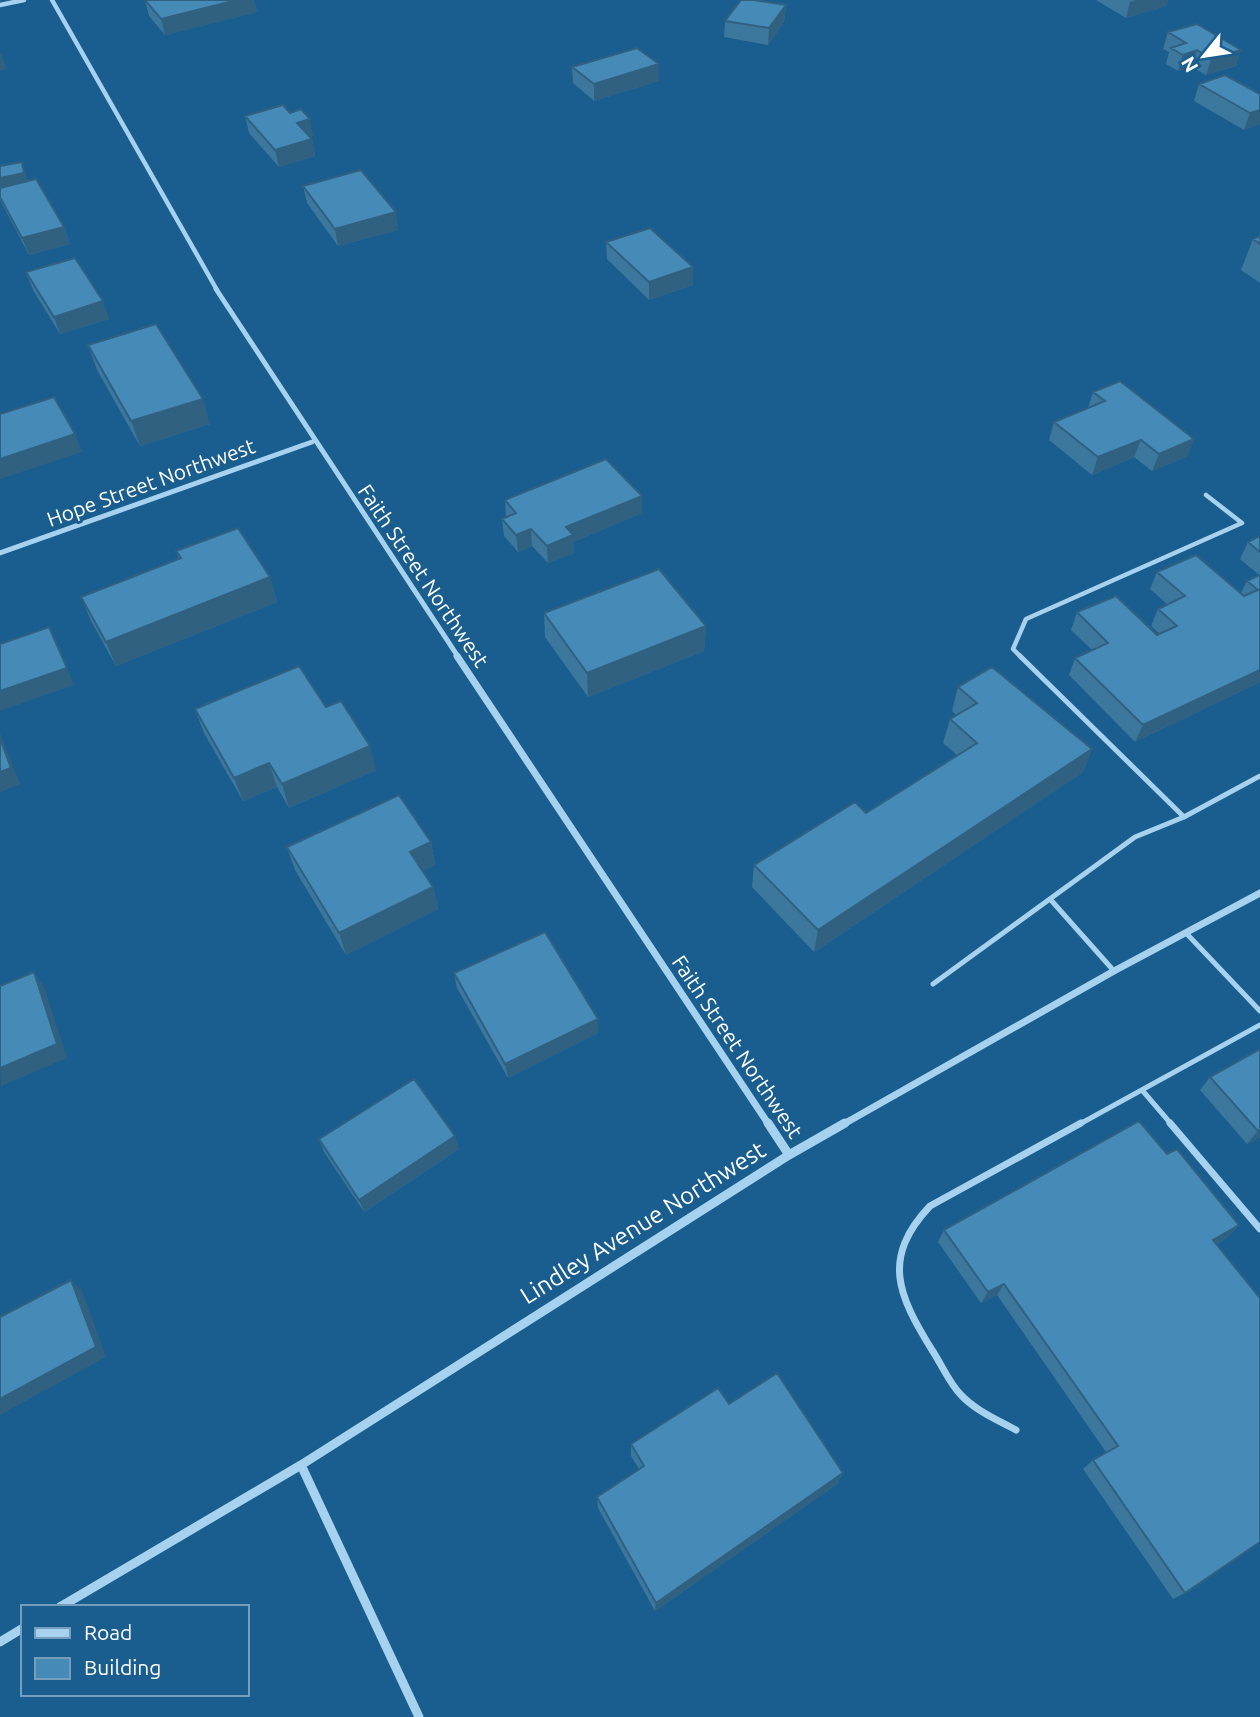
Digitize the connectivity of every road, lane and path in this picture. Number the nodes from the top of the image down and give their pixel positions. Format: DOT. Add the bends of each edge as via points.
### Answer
graph roads {
  1 [pos="24,0"];
  2 [pos="52,0"];
  3 [pos="0,5"];
  4 [pos="312,442"];
  5 [pos="1206,495"];
  6 [pos="0,553"];
  7 [pos="1260,776"];
  8 [pos="1184,817"];
  9 [pos="1260,893"];
  10 [pos="1050,899"];
  11 [pos="1186,933"];
  12 [pos="1114,971"];
  13 [pos="933,984"];
  14 [pos="1260,1010"];
  15 [pos="1260,1025"];
  16 [pos="1142,1090"];
  17 [pos="789,1155"];
  18 [pos="1260,1229"];
  19 [pos="1016,1430"];
  20 [pos="300,1465"];
  21 [pos="63,1605"];
  22 [pos="21,1629"];
  23 [pos="0,1642"];
  24 [pos="418,1717"];
  1 -- 3 [label="street"];
  2 -- 4 [label="street, Faith Street Northwest" via="232,317"];
  4 -- 6 [label="street, Hope Street Northwest"];
  4 -- 17 [label="street, Faith Street Northwest"];
  5 -- 8 [label="lane" via="1241,523 1026,619 1013,649"];
  7 -- 8 [label="lane"];
  8 -- 10 [label="lane" via="1135,837"];
  9 -- 11 [label="street, Lindley Avenue Northwest"];
  10 -- 12 [label="lane"];
  10 -- 13 [label="lane"];
  11 -- 12 [label="street, Lindley Avenue Northwest"];
  11 -- 14 [label="lane"];
  12 -- 17 [label="street, Lindley Avenue Northwest"];
  15 -- 16 [label="lane"];
  16 -- 18 [label="lane"];
  16 -- 19 [label="lane" via="930,1206 911,1222 902,1244 901,1296 912,1319 961,1395"];
  17 -- 20 [label="street, Lindley Avenue Northwest"];
  20 -- 21 [label="street, Lindley Avenue Northwest"];
  20 -- 24 [label="street"];
  22 -- 23 [label="street"];
}
